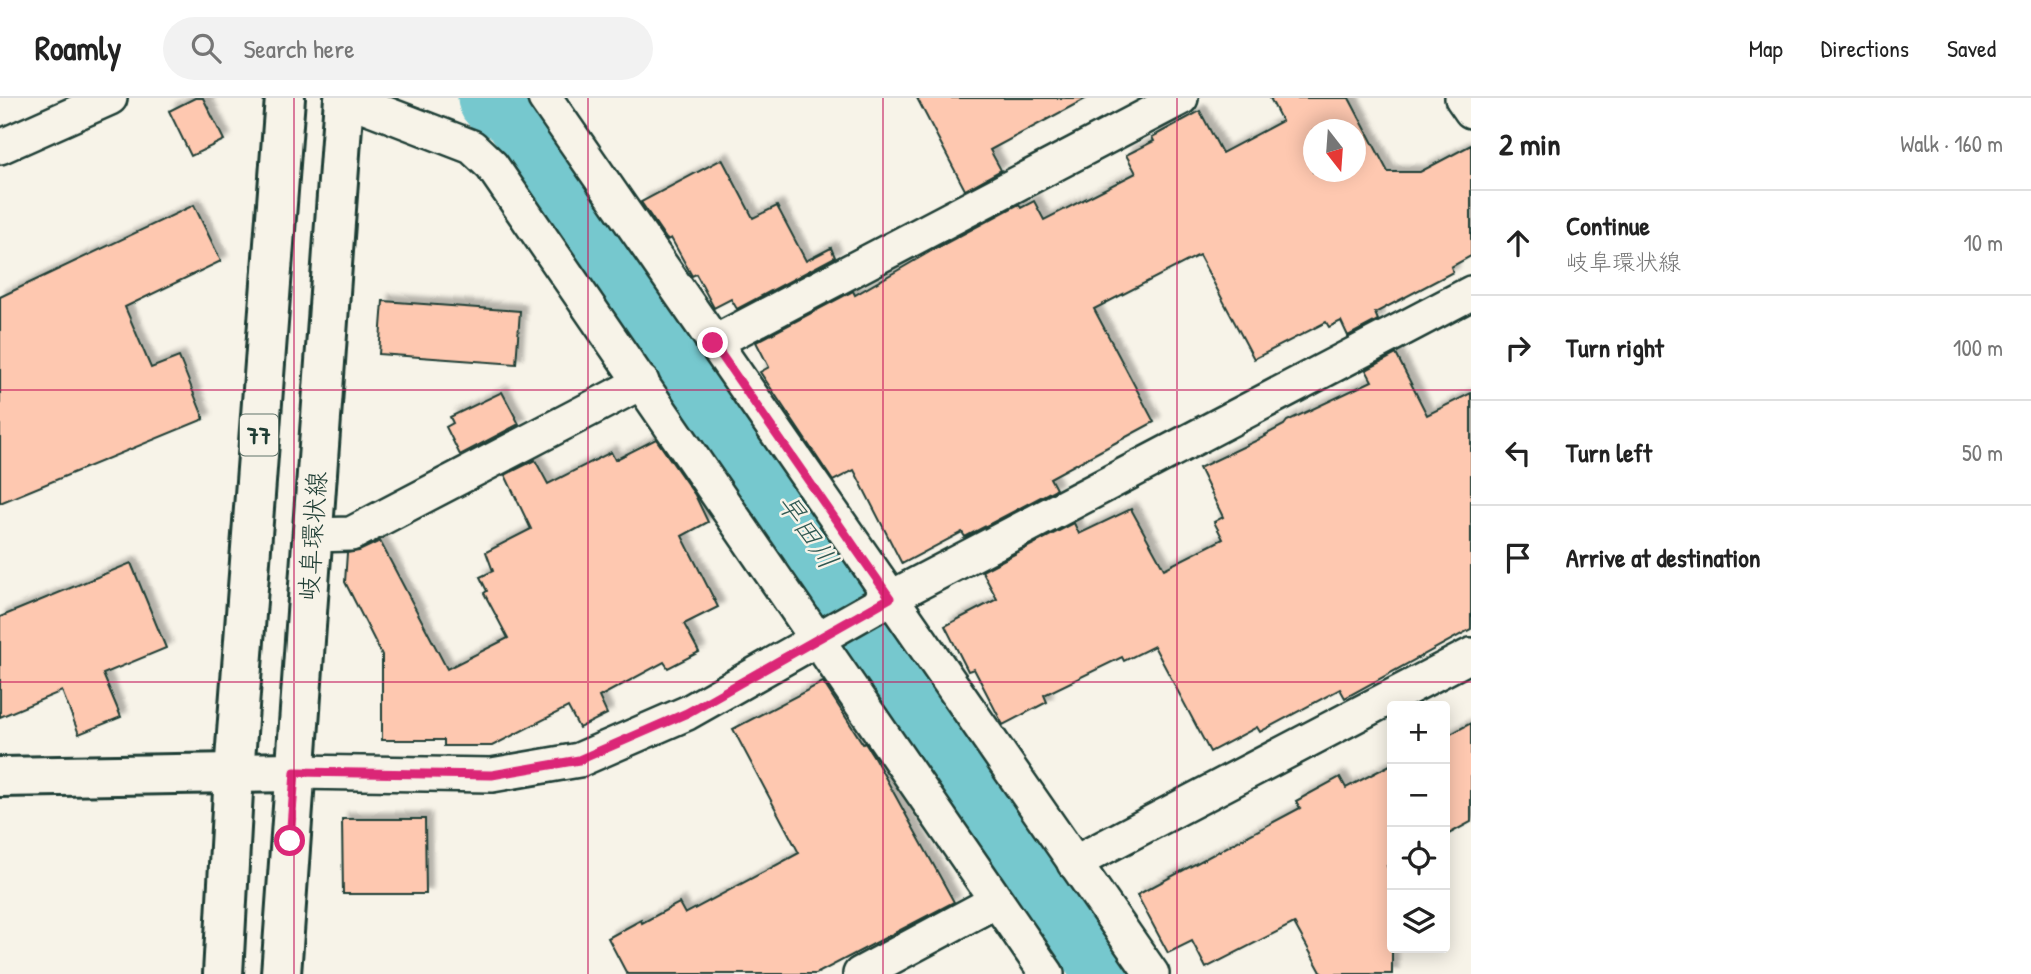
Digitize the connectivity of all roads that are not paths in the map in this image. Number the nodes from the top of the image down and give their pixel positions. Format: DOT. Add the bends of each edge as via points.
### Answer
graph roads {
  1 [pos="110,98"];
  2 [pos="285,98"];
  3 [pos="345,98"];
  4 [pos="545,98"];
  5 [pos="1181,98"];
  6 [pos="1462,98"];
  7 [pos="1471,111"];
  8 [pos="0,147"];
  9 [pos="1471,293"];
  10 [pos="713,343"];
  11 [pos="642,382"];
  12 [pos="312,535"];
  13 [pos="884,601"];
  14 [pos="825,637"];
  15 [pos="1471,655"];
  16 [pos="295,772"];
  17 [pos="234,773"];
  18 [pos="0,777"];
  19 [pos="1074,863"];
  20 [pos="996,901"];
  21 [pos="223,974"];
  22 [pos="281,974"];
  23 [pos="860,974"];
  24 [pos="1047,974"];
  25 [pos="1152,974"];
  1 -- 8 [label="street"];
  2 -- 17 [label="main road, 77"];
  3 -- 11 [label="street" via="472,147 492,166"];
  3 -- 12 [label="main road, 岐阜環状線"];
  4 -- 10 [label="street"];
  5 -- 10 [label="street"];
  6 -- 7 [label="street"];
  9 -- 13 [label="street"];
  10 -- 13 [label="street"];
  11 -- 12 [label="street" via="351,534"];
  11 -- 14 [label="street"];
  12 -- 16 [label="main road, 岐阜環状線"];
  13 -- 14 [label="street"];
  13 -- 19 [label="street"];
  14 -- 16 [label="street" via="687,713 579,760 492,775"];
  14 -- 20 [label="street"];
  15 -- 19 [label="street"];
  16 -- 17 [label="main road"];
  16 -- 22 [label="main road, 岐阜環状線"];
  17 -- 18 [label="main road"];
  17 -- 21 [label="main road, 77"];
  19 -- 25 [label="street"];
  20 -- 23 [label="street"];
  20 -- 24 [label="street"];
}
